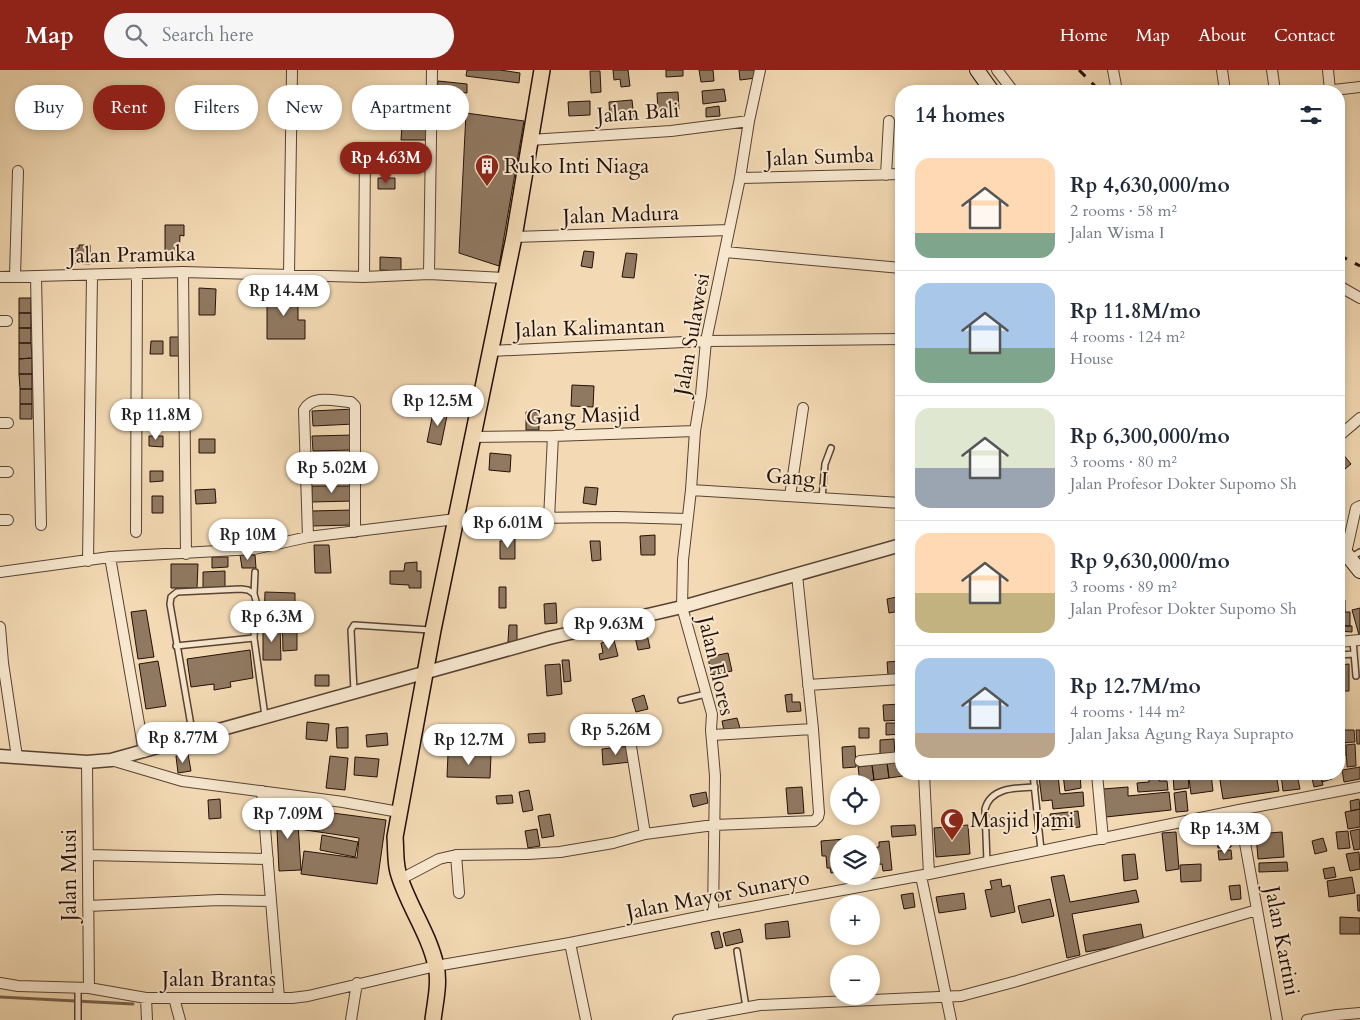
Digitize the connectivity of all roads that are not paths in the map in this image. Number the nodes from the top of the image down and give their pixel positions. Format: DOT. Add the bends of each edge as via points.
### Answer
graph roads {
  1 [pos="292,70"];
  2 [pos="432,70"];
  3 [pos="542,70"];
  4 [pos="760,70"];
  5 [pos="977,70"];
  6 [pos="997,70"];
  7 [pos="1113,70"];
  8 [pos="1222,70"];
  9 [pos="1272,70"];
  10 [pos="1328,70"];
  11 [pos="988,85"];
  12 [pos="1008,85"];
  13 [pos="1116,85"];
  14 [pos="1224,85"];
  15 [pos="1274,85"];
  16 [pos="1328,85"];
  17 [pos="1360,87"];
  18 [pos="1345,89"];
  19 [pos="749,121"];
  20 [pos="889,121"];
  21 [pos="530,140"];
  22 [pos="365,151"];
  23 [pos="18,171"];
  24 [pos="886,174"];
  25 [pos="895,174"];
  26 [pos="740,178"];
  27 [pos="729,230"];
  28 [pos="514,237"];
  29 [pos="725,252"];
  30 [pos="895,267"];
  31 [pos="183,272"];
  32 [pos="137,273"];
  33 [pos="289,274"];
  34 [pos="429,274"];
  35 [pos="92,275"];
  36 [pos="0,276"];
  37 [pos="15,276"];
  38 [pos="36,276"];
  39 [pos="364,277"];
  40 [pos="504,278"];
  41 [pos="1345,289"];
  42 [pos="1360,298"];
  43 [pos="895,338"];
  44 [pos="706,341"];
  45 [pos="491,350"];
  46 [pos="803,408"];
  47 [pos="1360,418"];
  48 [pos="694,431"];
  49 [pos="1345,431"];
  50 [pos="553,436"];
  51 [pos="472,437"];
  52 [pos="831,448"];
  53 [pos="691,490"];
  54 [pos="790,496"];
  55 [pos="822,498"];
  56 [pos="895,503"];
  57 [pos="1358,507"];
  58 [pos="456,519"];
  59 [pos="549,519"];
  60 [pos="687,519"];
  61 [pos="41,525"];
  62 [pos="136,532"];
  63 [pos="355,532"];
  64 [pos="308,537"];
  65 [pos="895,547"];
  66 [pos="1348,552"];
  67 [pos="186,554"];
  68 [pos="110,558"];
  69 [pos="88,561"];
  70 [pos="0,572"];
  71 [pos="256,572"];
  72 [pos="1360,572"];
  73 [pos="797,575"];
  74 [pos="254,594"];
  75 [pos="682,606"];
  76 [pos="0,627"];
  77 [pos="433,630"];
  78 [pos="254,638"];
  79 [pos="1357,640"];
  80 [pos="176,646"];
  81 [pos="1354,654"];
  82 [pos="1345,655"];
  83 [pos="2,663"];
  84 [pos="425,672"];
  85 [pos="1356,676"];
  86 [pos="895,679"];
  87 [pos="808,685"];
  88 [pos="354,691"];
  89 [pos="706,694"];
  90 [pos="4,700"];
  91 [pos="681,700"];
  92 [pos="265,716"];
  93 [pos="814,730"];
  94 [pos="712,735"];
  95 [pos="193,738"];
  96 [pos="630,740"];
  97 [pos="144,752"];
  98 [pos="0,756"];
  99 [pos="17,757"];
  100 [pos="895,758"];
  101 [pos="111,760"];
  102 [pos="860,761"];
  103 [pos="87,762"];
  104 [pos="924,780"];
  105 [pos="1034,780"];
  106 [pos="1098,780"];
  107 [pos="1035,786"];
  108 [pos="1360,786"];
  109 [pos="262,790"];
  110 [pos="1238,810"];
  111 [pos="399,812"];
  112 [pos="714,825"];
  113 [pos="645,834"];
  114 [pos="1103,839"];
  115 [pos="1041,851"];
  116 [pos="456,855"];
  117 [pos="88,856"];
  118 [pos="268,859"];
  119 [pos="987,862"];
  120 [pos="925,875"];
  121 [pos="401,880"];
  122 [pos="460,893"];
  123 [pos="271,900"];
  124 [pos="88,906"];
  125 [pos="1256,910"];
  126 [pos="713,914"];
  127 [pos="570,943"];
  128 [pos="737,952"];
  129 [pos="436,966"];
  130 [pos="0,983"];
  131 [pos="357,984"];
  132 [pos="82,990"];
  133 [pos="146,998"];
  134 [pos="279,998"];
  135 [pos="946,998"];
  136 [pos="175,1001"];
  137 [pos="746,1007"];
  138 [pos="1360,1013"];
  139 [pos="78,1020"];
  140 [pos="147,1020"];
  141 [pos="180,1020"];
  142 [pos="351,1020"];
  143 [pos="433,1020"];
  144 [pos="586,1020"];
  145 [pos="678,1020"];
  146 [pos="951,1020"];
  147 [pos="1277,1020"];
  148 [pos="1307,1020"];
  1 -- 33 [label="street"];
  2 -- 34 [label="street"];
  3 -- 21 [label="main road"];
  4 -- 19 [label="street, Jalan Sulawesi"];
  5 -- 11 [label="main road"];
  6 -- 12 [label="street"];
  7 -- 13 [label="street"];
  8 -- 14 [label="street"];
  9 -- 15 [label="street"];
  10 -- 16 [label="street"];
  17 -- 18 [label="street"];
  19 -- 21 [label="street, Jalan Bali" via="671,131"];
  19 -- 26 [label="street, Jalan Sulawesi"];
  20 -- 24 [label="street"];
  21 -- 28 [label="main road"];
  22 -- 39 [label="street"];
  23 -- 37 [label="street"];
  24 -- 25 [label="street, Jalan Sumba"];
  24 -- 26 [label="street, Jalan Sumba"];
  26 -- 27 [label="street, Jalan Sulawesi"];
  27 -- 28 [label="street, Jalan Madura"];
  27 -- 29 [label="street, Jalan Sulawesi"];
  28 -- 40 [label="main road"];
  29 -- 30 [label="street"];
  29 -- 44 [label="street, Jalan Sulawesi"];
  31 -- 32 [label="street, Jalan Pramuka"];
  31 -- 33 [label="street, Jalan Pramuka"];
  31 -- 67 [label="street"];
  32 -- 35 [label="street, Jalan Pramuka"];
  32 -- 62 [label="street"];
  33 -- 39 [label="street, Jalan Pramuka"];
  34 -- 39 [label="street, Jalan Pramuka"];
  34 -- 40 [label="street, Jalan Pramuka"];
  35 -- 38 [label="street, Jalan Pramuka"];
  35 -- 69 [label="street"];
  36 -- 37 [label="street, Jalan Pramuka"];
  37 -- 38 [label="street, Jalan Pramuka"];
  38 -- 61 [label="street"];
  40 -- 45 [label="main road"];
  41 -- 42 [label="street"];
  43 -- 44 [label="street, Jalan Kalimantan"];
  44 -- 45 [label="street, Jalan Kalimantan"];
  44 -- 48 [label="street, Jalan Sulawesi"];
  45 -- 51 [label="main road"];
  46 -- 54 [label="street"];
  47 -- 49 [label="street"];
  48 -- 50 [label="street, Gang Masjid"];
  48 -- 53 [label="street, Jalan Sulawesi"];
  50 -- 51 [label="street, Gang Masjid"];
  50 -- 59 [label="street"];
  51 -- 58 [label="main road"];
  52 -- 55 [label="lane" via="825,464"];
  53 -- 54 [label="street, Gang I"];
  53 -- 60 [label="street, Jalan Sulawesi"];
  54 -- 55 [label="street, Gang I"];
  55 -- 56 [label="street, Gang I"];
  57 -- 66 [label="street"];
  58 -- 59 [label="street"];
  58 -- 63 [label="street"];
  58 -- 77 [label="main road"];
  59 -- 60 [label="street"];
  60 -- 75 [label="street, Jalan Sulawesi"];
  63 -- 64 [label="street"];
  63 -- 64 [label="street" via="355,406 351,402 314,400 304,410"];
  64 -- 67 [label="street" via="254,548"];
  65 -- 73 [label="street"];
  66 -- 72 [label="main road"];
  67 -- 68 [label="street"];
  68 -- 69 [label="street"];
  68 -- 97 [label="street"];
  69 -- 70 [label="street"];
  71 -- 74 [label="lane"];
  73 -- 75 [label="street"];
  73 -- 87 [label="street"];
  74 -- 78 [label="lane"];
  74 -- 80 [label="lane" via="241,588 176,592 170,604"];
  75 -- 84 [label="street"];
  75 -- 89 [label="street, Jalan Flores"];
  76 -- 83 [label="street"];
  77 -- 84 [label="main road"];
  77 -- 88 [label="lane" via="354,625 351,630"];
  78 -- 80 [label="lane"];
  78 -- 92 [label="lane"];
  79 -- 81 [label="lane"];
  80 -- 95 [label="lane"];
  81 -- 82 [label="lane"];
  81 -- 85 [label="lane"];
  83 -- 90 [label="street"];
  84 -- 88 [label="street"];
  84 -- 111 [label="main road"];
  86 -- 87 [label="street"];
  87 -- 93 [label="street"];
  88 -- 92 [label="street"];
  89 -- 91 [label="lane"];
  89 -- 94 [label="street, Jalan Flores" via="712,714"];
  90 -- 99 [label="street"];
  92 -- 95 [label="street"];
  93 -- 94 [label="street"];
  93 -- 112 [label="street" via="817,819 810,822"];
  94 -- 112 [label="street, Jalan Flores"];
  95 -- 97 [label="street"];
  96 -- 113 [label="street"];
  97 -- 101 [label="street"];
  98 -- 99 [label="street"];
  99 -- 103 [label="street"];
  100 -- 102 [label="street"];
  101 -- 103 [label="street"];
  101 -- 109 [label="street" via="182,781"];
  103 -- 117 [label="street, Jalan Musi"];
  104 -- 120 [label="street"];
  105 -- 107 [label="lane"];
  106 -- 114 [label="street"];
  107 -- 115 [label="lane"];
  107 -- 119 [label="lane" via="1001,791 987,802"];
  108 -- 110 [label="street, Jalan Mayor Sunaryo"];
  109 -- 111 [label="street"];
  109 -- 118 [label="street"];
  110 -- 114 [label="street, Jalan Mayor Sunaryo"];
  110 -- 125 [label="street, Jalan Kartini"];
  111 -- 121 [label="main road" via="395,837"];
  112 -- 113 [label="street"];
  112 -- 126 [label="street, Jalan Flores"];
  113 -- 116 [label="street" via="560,852"];
  114 -- 115 [label="street, Jalan Mayor Sunaryo"];
  115 -- 119 [label="street, Jalan Mayor Sunaryo"];
  116 -- 121 [label="street" via="439,859"];
  116 -- 122 [label="street"];
  117 -- 118 [label="street"];
  117 -- 124 [label="street, Jalan Musi"];
  118 -- 123 [label="street"];
  119 -- 120 [label="street, Jalan Mayor Sunaryo"];
  120 -- 126 [label="street, Jalan Mayor Sunaryo"];
  120 -- 135 [label="street"];
  121 -- 129 [label="main road"];
  123 -- 124 [label="street"];
  123 -- 134 [label="street"];
  124 -- 132 [label="street, Jalan Musi"];
  125 -- 135 [label="street" via="983,991"];
  125 -- 147 [label="street, Jalan Kartini"];
  126 -- 127 [label="street, Jalan Mayor Sunaryo"];
  127 -- 129 [label="street, Jalan Mayor Sunaryo"];
  127 -- 144 [label="street"];
  128 -- 137 [label="lane"];
  129 -- 131 [label="street, Jalan Brantas"];
  129 -- 143 [label="main road"];
  130 -- 132 [label="street, Jalan Brantas"];
  131 -- 134 [label="street, Jalan Brantas" via="308,996"];
  131 -- 142 [label="street"];
  132 -- 133 [label="street, Jalan Brantas"];
  132 -- 139 [label="lane"];
  133 -- 136 [label="street, Jalan Brantas"];
  133 -- 140 [label="street"];
  134 -- 136 [label="street, Jalan Brantas"];
  135 -- 137 [label="street"];
  135 -- 146 [label="street"];
  136 -- 141 [label="street"];
  137 -- 145 [label="street"];
  138 -- 148 [label="street"];
}
